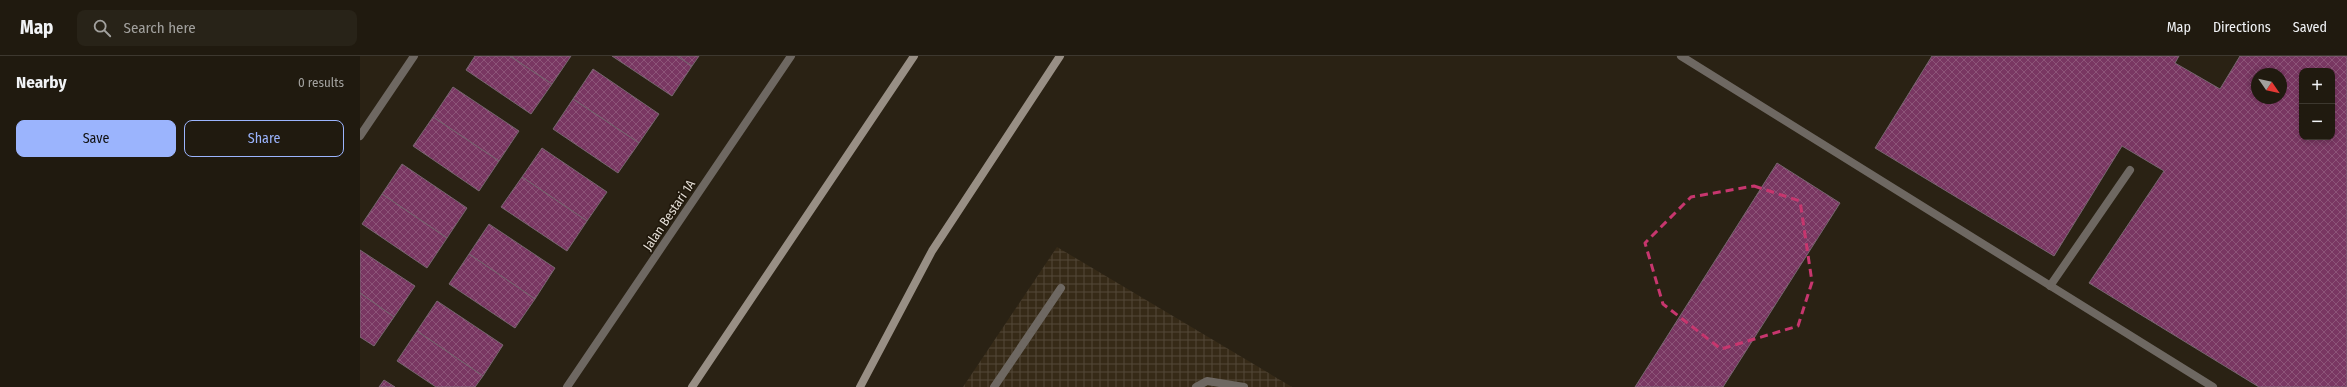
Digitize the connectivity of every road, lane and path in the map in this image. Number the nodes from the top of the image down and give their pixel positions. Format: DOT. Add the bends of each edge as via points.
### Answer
graph roads {
  1 [pos="414,56"];
  2 [pos="791,56"];
  3 [pos="914,56"];
  4 [pos="1060,56"];
  5 [pos="1681,56"];
  6 [pos="360,136"];
  7 [pos="2130,170"];
  8 [pos="2050,286"];
  9 [pos="1062,288"];
  10 [pos="567,387"];
  11 [pos="692,387"];
  12 [pos="860,387"];
  13 [pos="994,387"];
  14 [pos="1196,387"];
  15 [pos="1244,387"];
  16 [pos="2213,387"];
  1 -- 6 [label="street"];
  2 -- 10 [label="street, Jalan Bestari 1A"];
  3 -- 11 [label="street"];
  4 -- 12 [label="street" via="932,251"];
  5 -- 8 [label="street"];
  7 -- 8 [label="street"];
  8 -- 16 [label="street"];
  9 -- 13 [label="street"];
  14 -- 15 [label="street" via="1207,382"];
}
